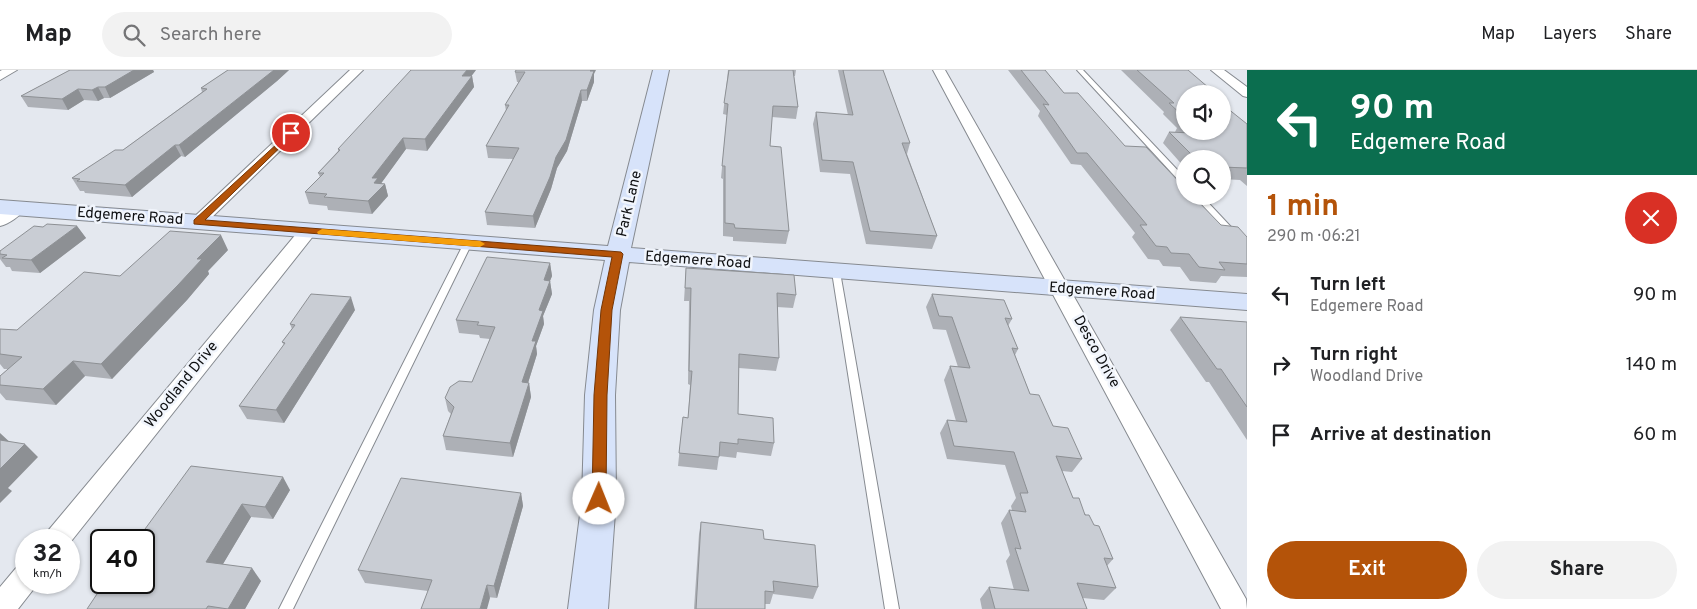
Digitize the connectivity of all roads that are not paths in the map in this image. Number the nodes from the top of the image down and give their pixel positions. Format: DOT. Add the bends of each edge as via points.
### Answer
graph roads {
  1 [pos="12,70"];
  2 [pos="357,70"];
  3 [pos="661,70"];
  4 [pos="939,70"];
  5 [pos="1080,70"];
  6 [pos="1217,70"];
  7 [pos="0,76"];
  8 [pos="1247,93"];
  9 [pos="1176,172"];
  10 [pos="1206,205"];
  11 [pos="6,212"];
  12 [pos="198,222"];
  13 [pos="308,230"];
  14 [pos="468,243"];
  15 [pos="1247,249"];
  16 [pos="618,254"];
  17 [pos="836,272"];
  18 [pos="1061,289"];
  19 [pos="1247,302"];
  20 [pos="65,529"];
  21 [pos="15,591"];
  22 [pos="0,609"];
  23 [pos="286,609"];
  24 [pos="588,609"];
  25 [pos="892,609"];
  26 [pos="1236,609"];
  1 -- 7 [label="street"];
  2 -- 12 [label="street"];
  3 -- 16 [label="street, Park Lane"];
  4 -- 18 [label="street, Desco Drive"];
  5 -- 9 [label="lane"];
  6 -- 8 [label="street"];
  10 -- 15 [label="lane"];
  11 -- 12 [label="street, Edgemere Road"];
  12 -- 13 [label="street, Edgemere Road"];
  13 -- 14 [label="street, Edgemere Road"];
  13 -- 20 [label="street, Woodland Drive"];
  14 -- 16 [label="street, Edgemere Road"];
  14 -- 23 [label="lane"];
  16 -- 17 [label="street, Edgemere Road"];
  16 -- 24 [label="street, Park Lane" via="607,310 600,395 599,499"];
  17 -- 18 [label="street, Edgemere Road"];
  17 -- 25 [label="lane"];
  18 -- 19 [label="street, Edgemere Road"];
  18 -- 26 [label="street, Desco Drive"];
  21 -- 22 [label="street"];
}
